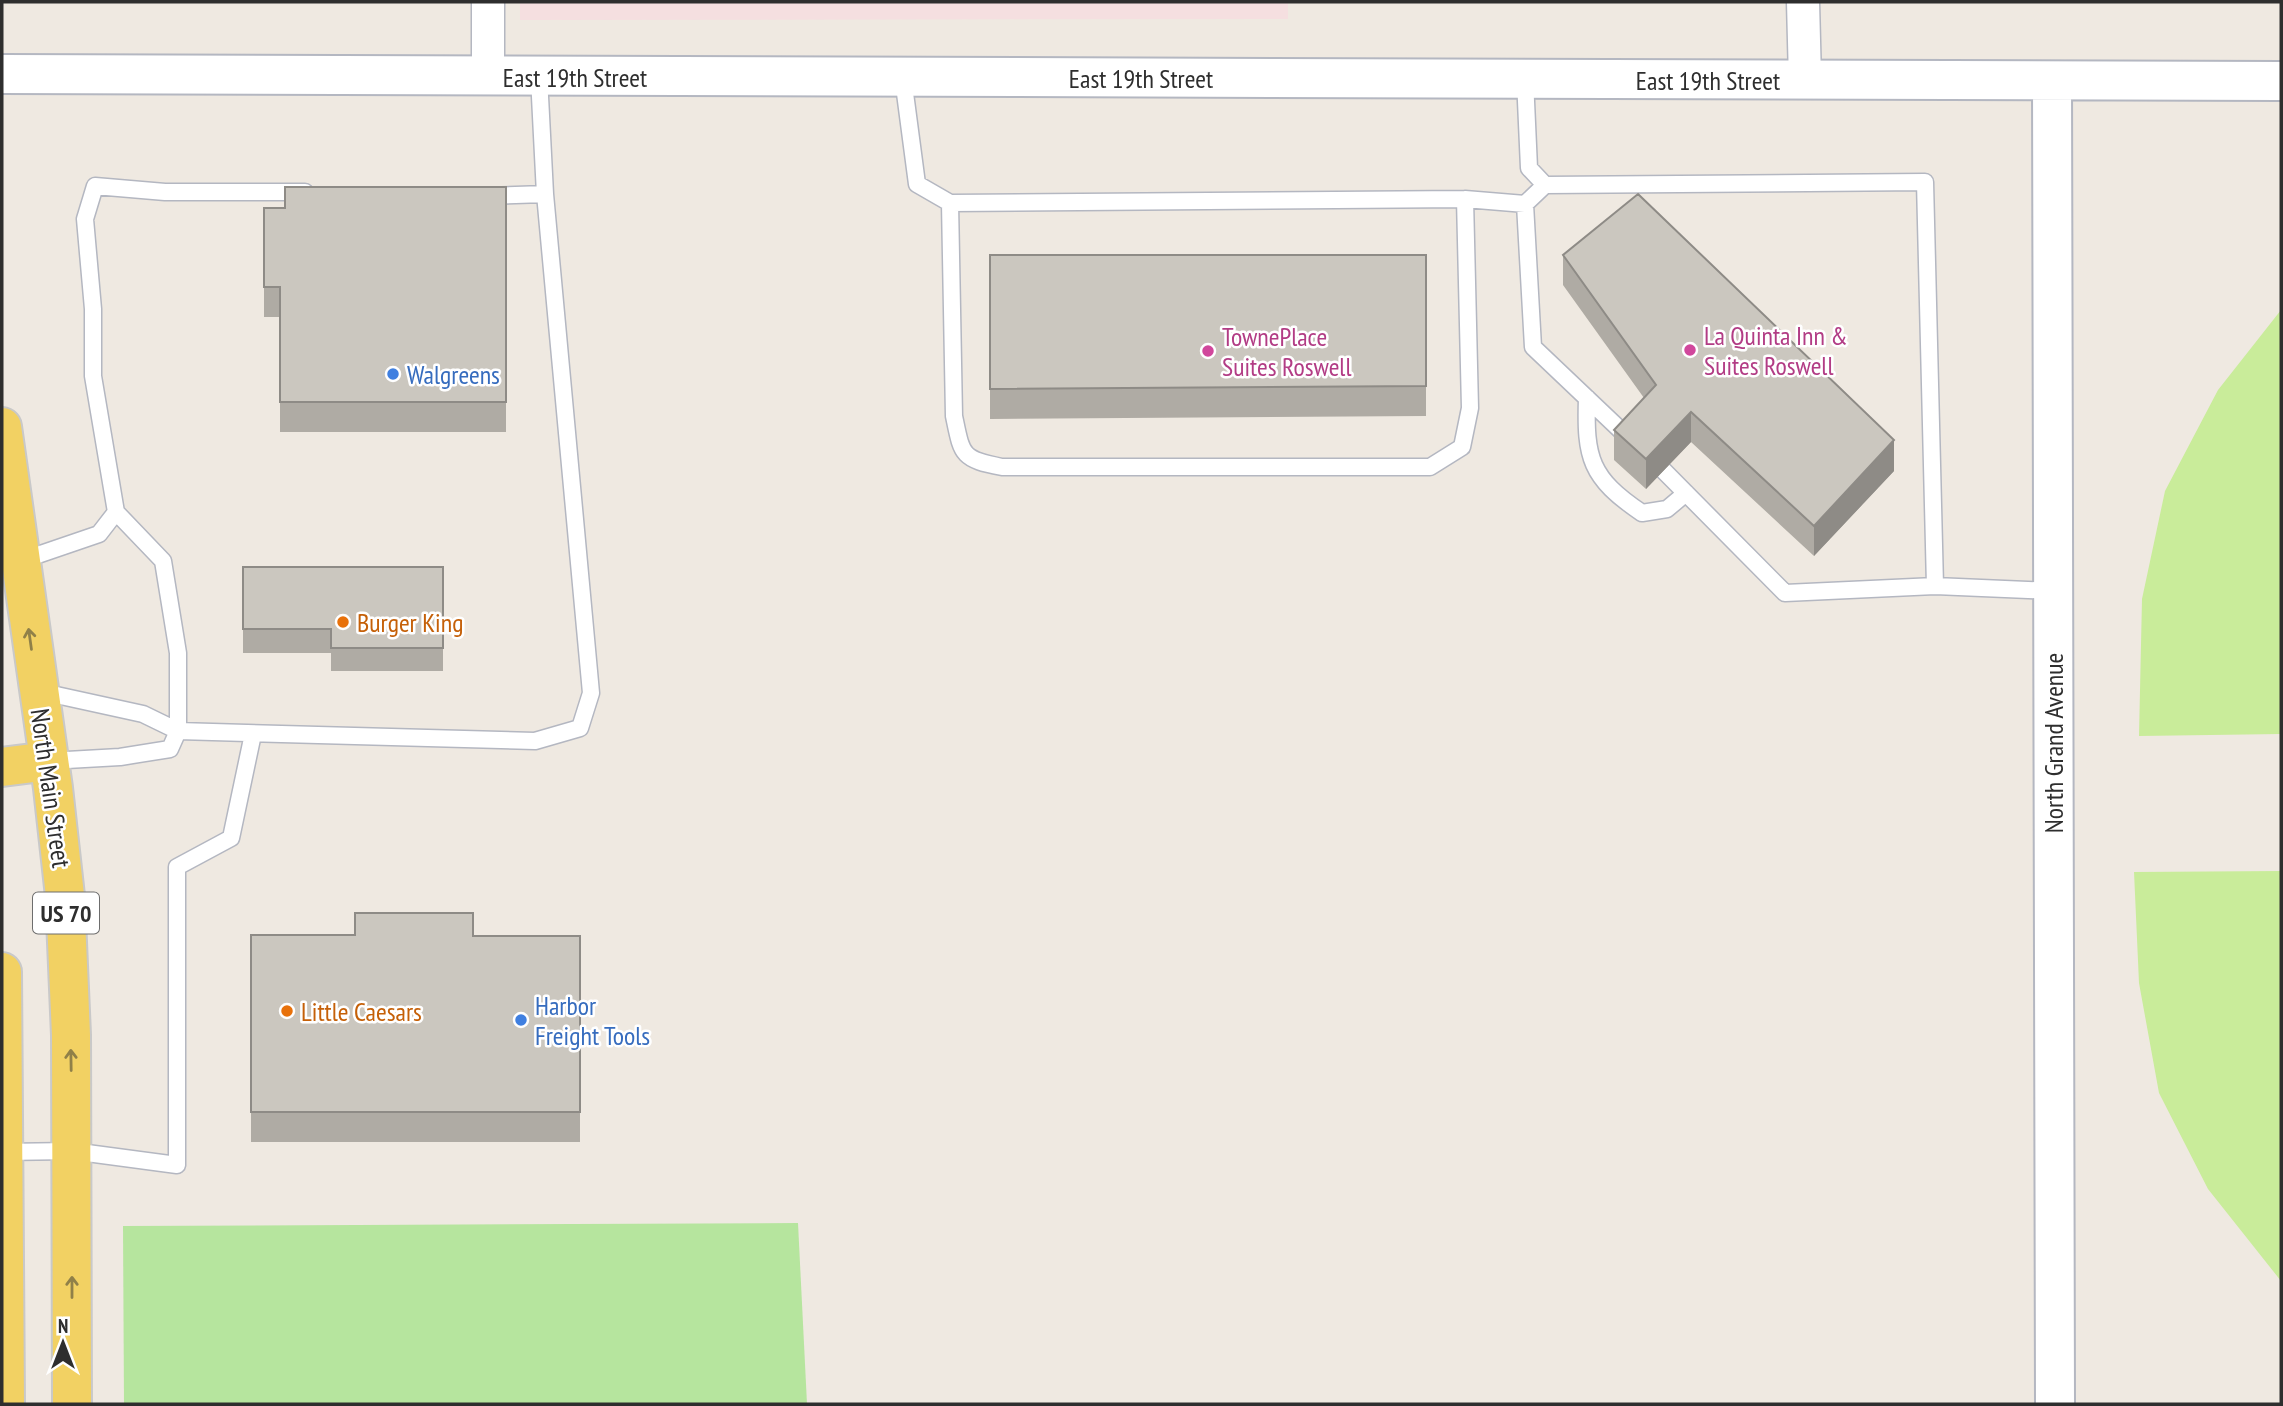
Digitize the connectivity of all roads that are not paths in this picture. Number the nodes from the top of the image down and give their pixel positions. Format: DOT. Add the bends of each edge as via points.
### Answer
graph roads {
  1 [pos="488,2"];
  2 [pos="1804,2"];
  3 [pos="2,74"];
  4 [pos="488,77"];
  5 [pos="539,77"];
  6 [pos="903,78"];
  7 [pos="1525,79"];
  8 [pos="1805,80"];
  9 [pos="2052,81"];
  10 [pos="2281,81"];
  11 [pos="1545,185"];
  12 [pos="317,192"];
  13 [pos="545,194"];
  14 [pos="462,197"];
  15 [pos="1465,199"];
  16 [pos="950,203"];
  17 [pos="1525,204"];
  18 [pos="1587,398"];
  19 [pos="2,427"];
  20 [pos="1632,441"];
  21 [pos="1664,471"];
  22 [pos="1686,493"];
  23 [pos="116,512"];
  24 [pos="20,561"];
  25 [pos="1936,586"];
  26 [pos="2053,591"];
  27 [pos="37,691"];
  28 [pos="178,732"];
  29 [pos="253,734"];
  30 [pos="49,761"];
  31 [pos="2,767"];
  32 [pos="2,972"];
  33 [pos="3,1152"];
  34 [pos="72,1152"];
  35 [pos="5,1404"];
  36 [pos="72,1404"];
  37 [pos="2054,1404"];
  1 -- 4 [label="street"];
  2 -- 8 [label="street"];
  3 -- 4 [label="street, East 19th Street"];
  4 -- 5 [label="street, East 19th Street"];
  5 -- 6 [label="street, East 19th Street"];
  5 -- 13 [label="lane"];
  6 -- 7 [label="street, East 19th Street"];
  6 -- 16 [label="lane" via="916,184"];
  7 -- 8 [label="street, East 19th Street"];
  7 -- 11 [label="lane" via="1529,168"];
  8 -- 9 [label="street, East 19th Street"];
  9 -- 10 [label="street, East 19th Street"];
  9 -- 26 [label="street, North Grand Avenue"];
  11 -- 17 [label="lane"];
  11 -- 25 [label="lane" via="1925,182"];
  12 -- 23 [label="lane" via="165,192 95,186 85,219 93,376"];
  13 -- 14 [label="lane"];
  13 -- 29 [label="lane" via="591,693 580,728 535,741"];
  15 -- 16 [label="lane"];
  15 -- 16 [label="lane" via="1470,408 1462,447 1430,467 1002,467 973,461 961,447 954,416"];
  15 -- 17 [label="lane"];
  17 -- 18 [label="lane" via="1533,347"];
  18 -- 20 [label="lane"];
  18 -- 22 [label="lane" via="1586,441 1594,469 1618,497 1642,513 1667,509"];
  19 -- 24 [label="main road, North Main Street / US 70"];
  21 -- 22 [label="lane"];
  22 -- 25 [label="lane" via="1785,593"];
  23 -- 24 [label="lane" via="99,534"];
  23 -- 28 [label="lane" via="163,561 178,653"];
  27 -- 24 [label="main road, North Main Street / US 70, one-way"];
  25 -- 26 [label="lane"];
  26 -- 37 [label="street, North Grand Avenue"];
  27 -- 28 [label="lane" via="143,715"];
  27 -- 30 [label="main road, North Main Street / US 70"];
  28 -- 29 [label="lane"];
  28 -- 30 [label="lane" via="170,749"];
  29 -- 34 [label="lane" via="232,838 177,867 177,1165"];
  30 -- 31 [label="main road"];
  34 -- 30 [label="main road, North Main Street / US 70, one-way" via="65,896"];
  32 -- 33 [label="main road"];
  33 -- 34 [label="lane"];
  33 -- 35 [label="main road"];
  36 -- 34 [label="main road, North Main Street / US 70, one-way"];
}
